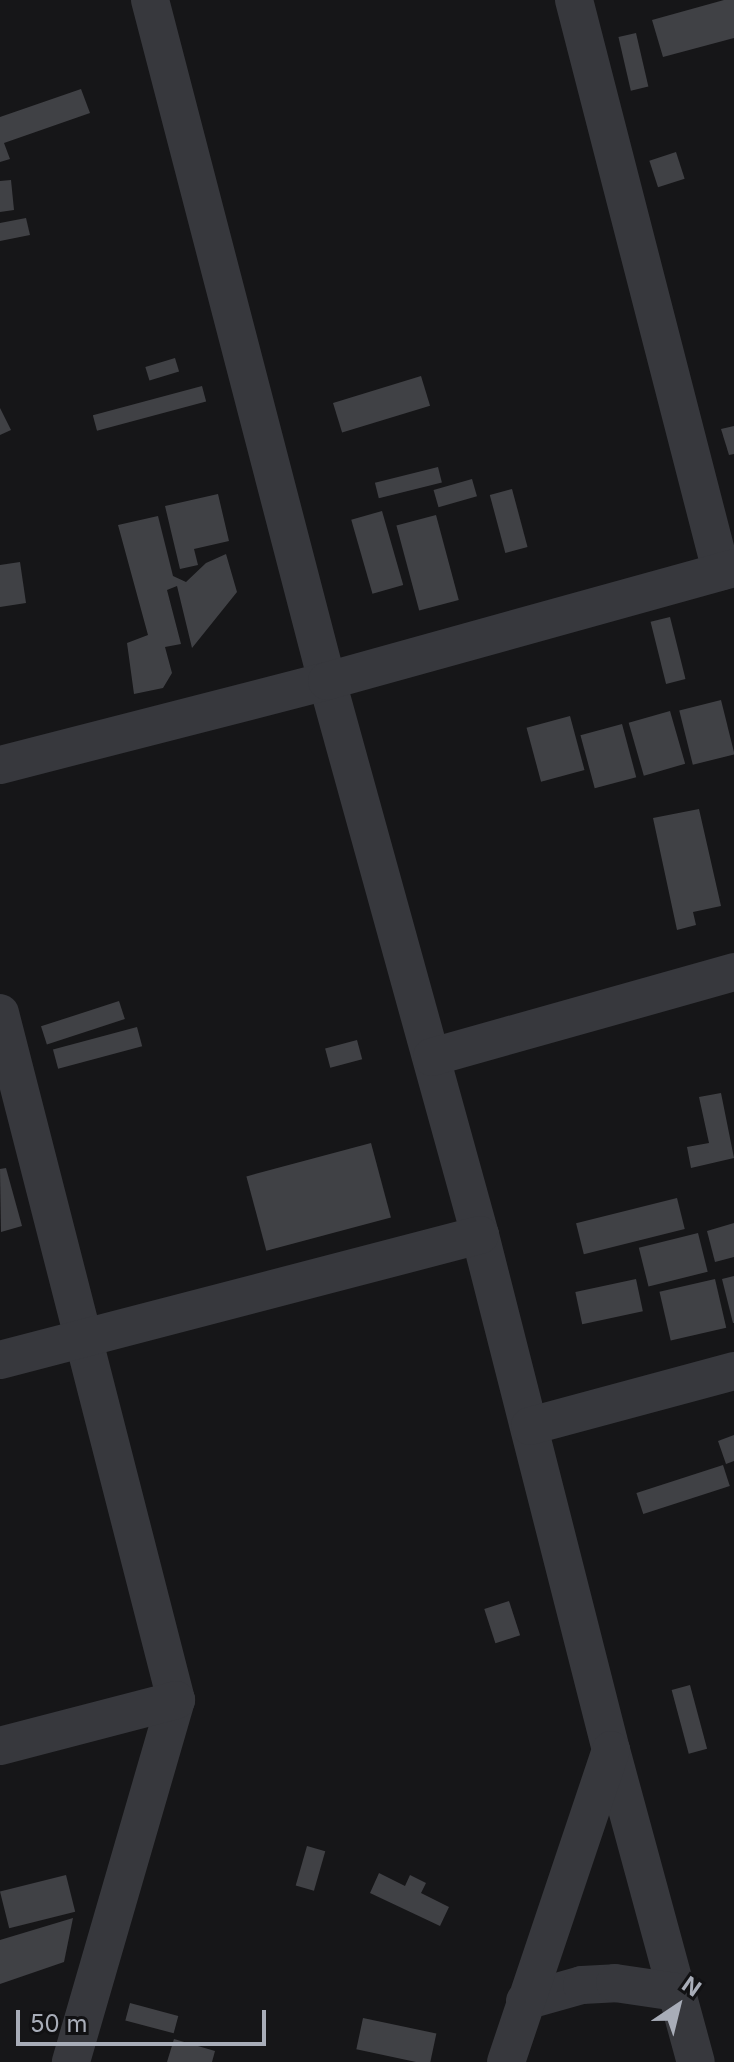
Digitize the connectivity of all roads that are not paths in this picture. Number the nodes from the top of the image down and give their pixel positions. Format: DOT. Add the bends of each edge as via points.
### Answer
graph roads {
  1 [pos="150,0"];
  2 [pos="574,0"];
  3 [pos="727,569"];
  4 [pos="327,681"];
  5 [pos="0,765"];
  6 [pos="734,972"];
  7 [pos="0,1013"];
  8 [pos="432,1057"];
  9 [pos="480,1235"];
  10 [pos="85,1337"];
  11 [pos="0,1360"];
  12 [pos="734,1371"];
  13 [pos="530,1426"];
  14 [pos="176,1700"];
  15 [pos="0,1746"];
  16 [pos="611,1750"];
  17 [pos="676,1992"];
  18 [pos="525,2001"];
  19 [pos="71,2062"];
  20 [pos="506,2062"];
  21 [pos="696,2062"];
  1 -- 4 [label="street"];
  2 -- 3 [label="street"];
  3 -- 4 [label="street"];
  4 -- 5 [label="street"];
  4 -- 8 [label="street"];
  6 -- 8 [label="street"];
  7 -- 10 [label="street"];
  8 -- 9 [label="street"];
  9 -- 10 [label="street"];
  9 -- 13 [label="street"];
  10 -- 11 [label="street"];
  10 -- 14 [label="street"];
  12 -- 13 [label="street"];
  13 -- 16 [label="street"];
  14 -- 15 [label="street"];
  14 -- 19 [label="street"];
  16 -- 17 [label="street"];
  16 -- 18 [label="street"];
  17 -- 18 [label="street" via="593,1984"];
  17 -- 21 [label="street"];
  18 -- 20 [label="street"];
}
